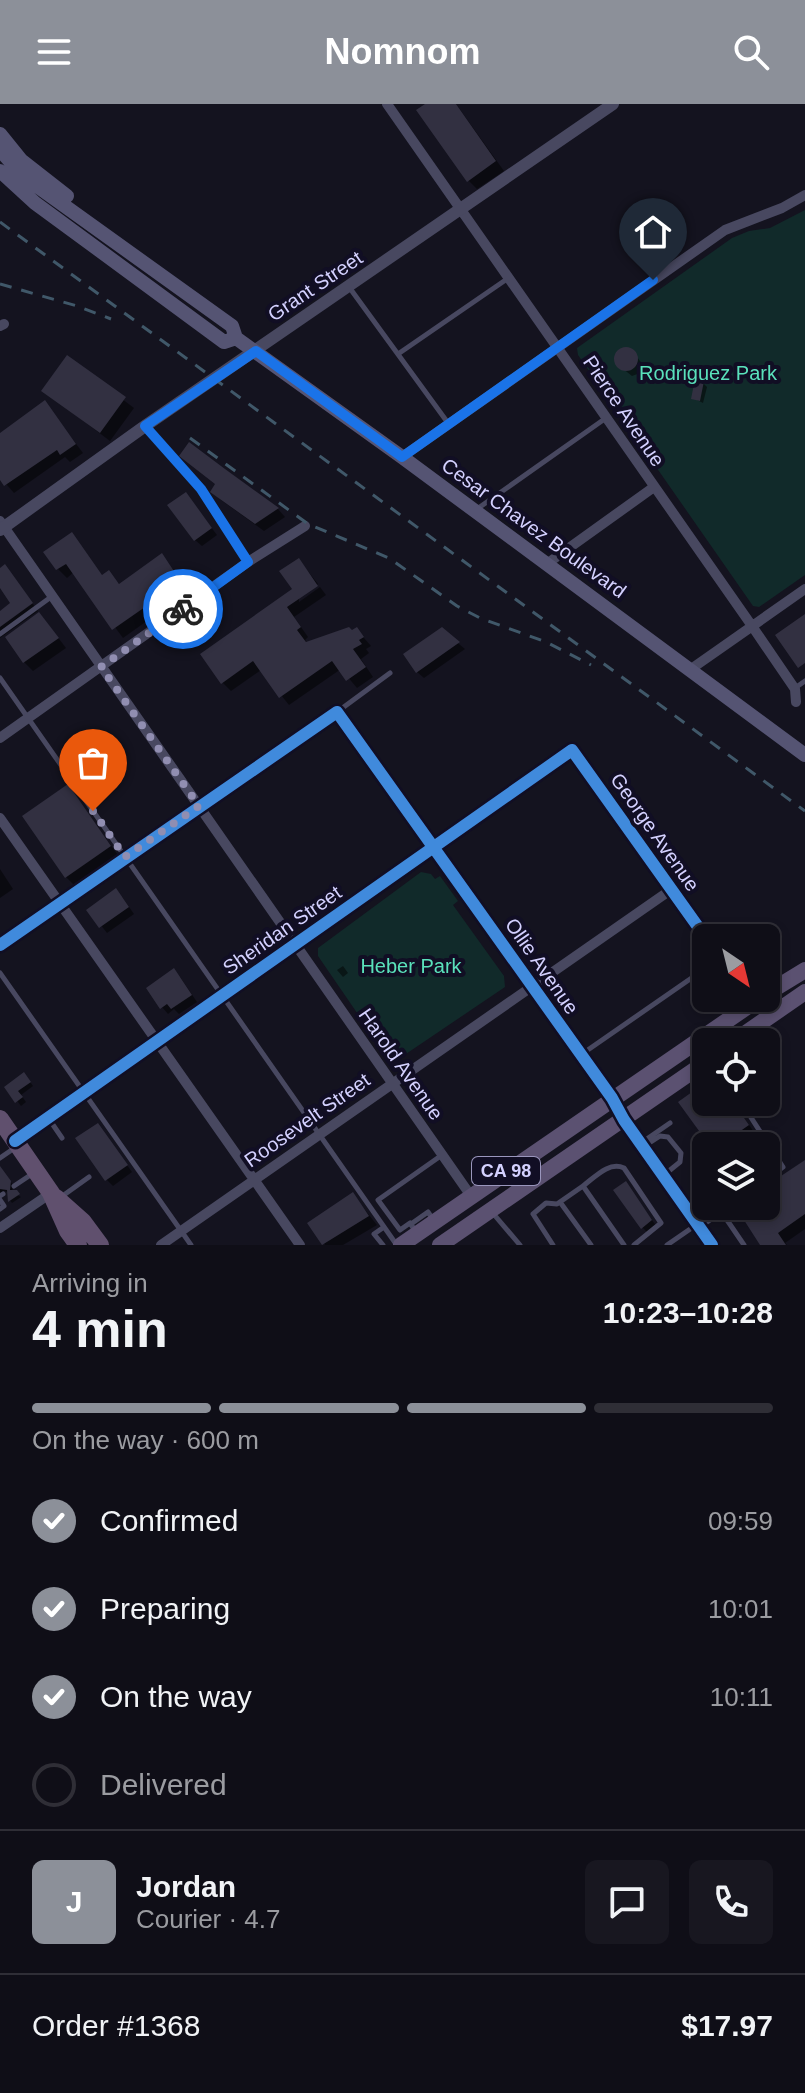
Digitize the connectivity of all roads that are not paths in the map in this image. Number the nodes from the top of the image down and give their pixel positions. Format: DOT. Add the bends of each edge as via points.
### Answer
graph roads {
  1 [pos="387,104"];
  2 [pos="613,104"];
  3 [pos="0,134"];
  4 [pos="0,150"];
  5 [pos="0,171"];
  6 [pos="805,195"];
  7 [pos="461,210"];
  8 [pos="167,279"];
  9 [pos="508,279"];
  10 [pos="349,287"];
  11 [pos="236,338"];
  12 [pos="558,347"];
  13 [pos="256,351"];
  14 [pos="398,354"];
  15 [pos="607,418"];
  16 [pos="448,424"];
  17 [pos="145,426"];
  18 [pos="402,457"];
  19 [pos="654,487"];
  20 [pos="475,510"];
  21 [pos="2,526"];
  22 [pos="305,526"];
  23 [pos="248,562"];
  24 [pos="548,563"];
  25 [pos="805,589"];
  26 [pos="53,597"];
  27 [pos="752,626"];
  28 [pos="0,634"];
  29 [pos="101,667"];
  30 [pos="691,669"];
  31 [pos="390,673"];
  32 [pos="0,678"];
  33 [pos="805,681"];
  34 [pos="795,689"];
  35 [pos="796,702"];
  36 [pos="337,712"];
  37 [pos="28,718"];
  38 [pos="0,738"];
  39 [pos="572,750"];
  40 [pos="805,755"];
  41 [pos="199,806"];
  42 [pos="0,818"];
  43 [pos="434,847"];
  44 [pos="125,857"];
  45 [pos="672,889"];
  46 [pos="60,903"];
  47 [pos="696,924"];
  48 [pos="0,945"];
  49 [pos="296,945"];
  50 [pos="805,970"];
  51 [pos="0,973"];
  52 [pos="692,978"];
  53 [pos="780,984"];
  54 [pos="532,986"];
  55 [pos="805,992"];
  56 [pos="222,996"];
  57 [pos="736,1012"];
  58 [pos="753,1028"];
  59 [pos="157,1042"];
  60 [pos="581,1055"];
  61 [pos="692,1072"];
  62 [pos="392,1082"];
  63 [pos="84,1093"];
  64 [pos="612,1098"];
  65 [pos="49,1118"];
  66 [pos="0,1119"];
  67 [pos="624,1120"];
  68 [pos="670,1123"];
  69 [pos="319,1134"];
  70 [pos="62,1138"];
  71 [pos="17,1143"];
  72 [pos="642,1145"];
  73 [pos="442,1155"];
  74 [pos="0,1158"];
  75 [pos="36,1171"];
  76 [pos="663,1176"];
  77 [pos="89,1177"];
  78 [pos="254,1180"];
  79 [pos="14,1186"];
  80 [pos="583,1186"];
  81 [pos="1,1196"];
  82 [pos="54,1196"];
  83 [pos="471,1196"];
  84 [pos="560,1202"];
  85 [pos="0,1209"];
  86 [pos="491,1210"];
  87 [pos="708,1220"];
  88 [pos="727,1220"];
  89 [pos="2,1224"];
  90 [pos="698,1226"];
  91 [pos="384,1227"];
  92 [pos="181,1231"];
  93 [pos="419,1234"];
  94 [pos="297,1241"];
  95 [pos="678,1242"];
  96 [pos="78,1245"];
  97 [pos="100,1245"];
  98 [pos="161,1245"];
  99 [pos="191,1245"];
  100 [pos="284,1245"];
  101 [pos="383,1245"];
  102 [pos="399,1245"];
  103 [pos="440,1245"];
  104 [pos="520,1245"];
  105 [pos="553,1245"];
  106 [pos="591,1245"];
  107 [pos="624,1245"];
  108 [pos="634,1245"];
  109 [pos="667,1245"];
  110 [pos="712,1245"];
  111 [pos="744,1245"];
  1 -- 7 [label="street, Pierce Avenue"];
  2 -- 7 [label="street, Grant Street"];
  3 -- 8 [label="main road" via="31,168 160,264"];
  4 -- 8 [label="main road, Cesar Chavez Boulevard" via="23,176"];
  5 -- 11 [label="main road, Cesar Chavez Boulevard" via="35,203 224,342"];
  6 -- 12 [label="street" via="725,230"];
  7 -- 9 [label="street, Pierce Avenue"];
  7 -- 10 [label="street, Grant Street"];
  8 -- 11 [label="main road, Cesar Chavez Boulevard" via="232,326"];
  9 -- 12 [label="street, Pierce Avenue"];
  9 -- 14 [label="lane"];
  10 -- 13 [label="street, Grant Street"];
  10 -- 14 [label="lane"];
  11 -- 13 [label="main road, Cesar Chavez Boulevard"];
  12 -- 15 [label="street, Pierce Avenue"];
  12 -- 16 [label="street"];
  13 -- 17 [label="street, Grant Street"];
  13 -- 18 [label="main road, Cesar Chavez Boulevard"];
  14 -- 16 [label="lane"];
  15 -- 19 [label="street, Pierce Avenue"];
  15 -- 20 [label="lane"];
  16 -- 18 [label="street"];
  17 -- 21 [label="street, Grant Street"];
  17 -- 23 [label="lane" via="201,489"];
  18 -- 20 [label="main road, Cesar Chavez Boulevard"];
  19 -- 24 [label="street"];
  19 -- 27 [label="street, Pierce Avenue"];
  20 -- 24 [label="main road, Cesar Chavez Boulevard"];
  21 -- 26 [label="street, Harold Avenue"];
  22 -- 23 [label="street"];
  23 -- 29 [label="street"];
  24 -- 30 [label="main road, Cesar Chavez Boulevard"];
  25 -- 27 [label="street"];
  26 -- 28 [label="lane"];
  26 -- 29 [label="street, Harold Avenue"];
  27 -- 30 [label="street"];
  27 -- 34 [label="street, Pierce Avenue"];
  29 -- 37 [label="street"];
  29 -- 41 [label="street, Harold Avenue"];
  30 -- 40 [label="main road, Cesar Chavez Boulevard"];
  31 -- 36 [label="lane"];
  32 -- 37 [label="lane"];
  33 -- 34 [label="lane"];
  34 -- 35 [label="street, Pierce Avenue"];
  36 -- 41 [label="street"];
  36 -- 43 [label="street, Ollie Avenue"];
  37 -- 38 [label="street"];
  37 -- 44 [label="lane"];
  39 -- 43 [label="street, Sheridan Street"];
  39 -- 45 [label="street, George Avenue"];
  41 -- 44 [label="street"];
  41 -- 49 [label="street, Harold Avenue"];
  42 -- 46 [label="street"];
  43 -- 49 [label="street, Sheridan Street"];
  43 -- 54 [label="street, Ollie Avenue"];
  44 -- 46 [label="street"];
  44 -- 56 [label="lane"];
  45 -- 47 [label="street, George Avenue"];
  45 -- 54 [label="street, Roosevelt Street"];
  46 -- 48 [label="street"];
  46 -- 59 [label="street"];
  49 -- 56 [label="street, Sheridan Street"];
  49 -- 62 [label="street, Harold Avenue"];
  50 -- 53 [label="main road, CA 98"];
  51 -- 63 [label="lane"];
  52 -- 60 [label="lane"];
  54 -- 60 [label="street, Ollie Avenue"];
  54 -- 62 [label="street, Roosevelt Street"];
  55 -- 58 [label="main road"];
  56 -- 59 [label="street, Sheridan Street"];
  56 -- 69 [label="lane"];
  57 -- 64 [label="main road, CA 98"];
  59 -- 63 [label="street, Sheridan Street"];
  59 -- 78 [label="street"];
  60 -- 64 [label="street, Ollie Avenue"];
  61 -- 67 [label="main road, CA 98"];
  62 -- 69 [label="street, Roosevelt Street"];
  62 -- 73 [label="street, Harold Avenue"];
  63 -- 65 [label="street, Sheridan Street"];
  63 -- 92 [label="lane"];
  64 -- 67 [label="street, Ollie Avenue"];
  64 -- 83 [label="main road, CA 98"];
  65 -- 70 [label="lane"];
  65 -- 71 [label="street, Sheridan Street"];
  66 -- 71 [label="highway"];
  67 -- 72 [label="street, Ollie Avenue"];
  67 -- 86 [label="main road, CA 98"];
  68 -- 72 [label="lane"];
  69 -- 78 [label="street, Roosevelt Street"];
  69 -- 91 [label="lane"];
  71 -- 74 [label="lane"];
  71 -- 75 [label="highway"];
  72 -- 76 [label="street, Ollie Avenue"];
  72 -- 76 [label="lane" via="668,1137 681,1153 680,1162"];
  73 -- 83 [label="street, Harold Avenue"];
  73 -- 93 [label="lane" via="378,1200 400,1230"];
  75 -- 79 [label="lane"];
  75 -- 82 [label="highway"];
  76 -- 90 [label="street, Ollie Avenue"];
  77 -- 82 [label="lane"];
  78 -- 92 [label="street, Roosevelt Street"];
  78 -- 94 [label="street"];
  80 -- 84 [label="lane"];
  80 -- 107 [label="lane"];
  80 -- 108 [label="lane" via="609,1167 624,1168 661,1223"];
  81 -- 85 [label="lane"];
  82 -- 89 [label="street"];
  82 -- 96 [label="highway"];
  82 -- 97 [label="highway"];
  83 -- 93 [label="main road, CA 98"];
  83 -- 93 [label="main road" via="463,1213 435,1233"];
  84 -- 105 [label="lane" via="546,1203 533,1214"];
  84 -- 106 [label="lane"];
  86 -- 103 [label="main road, CA 98"];
  86 -- 104 [label="lane"];
  87 -- 90 [label="lane"];
  88 -- 111 [label="lane"];
  90 -- 95 [label="lane"];
  90 -- 110 [label="street, Ollie Avenue"];
  91 -- 101 [label="lane" via="374,1234"];
  91 -- 102 [label="lane"];
  92 -- 98 [label="street, Roosevelt Street"];
  92 -- 99 [label="lane"];
  93 -- 102 [label="main road, CA 98"];
  94 -- 100 [label="lane"];
  95 -- 109 [label="lane"];
}
